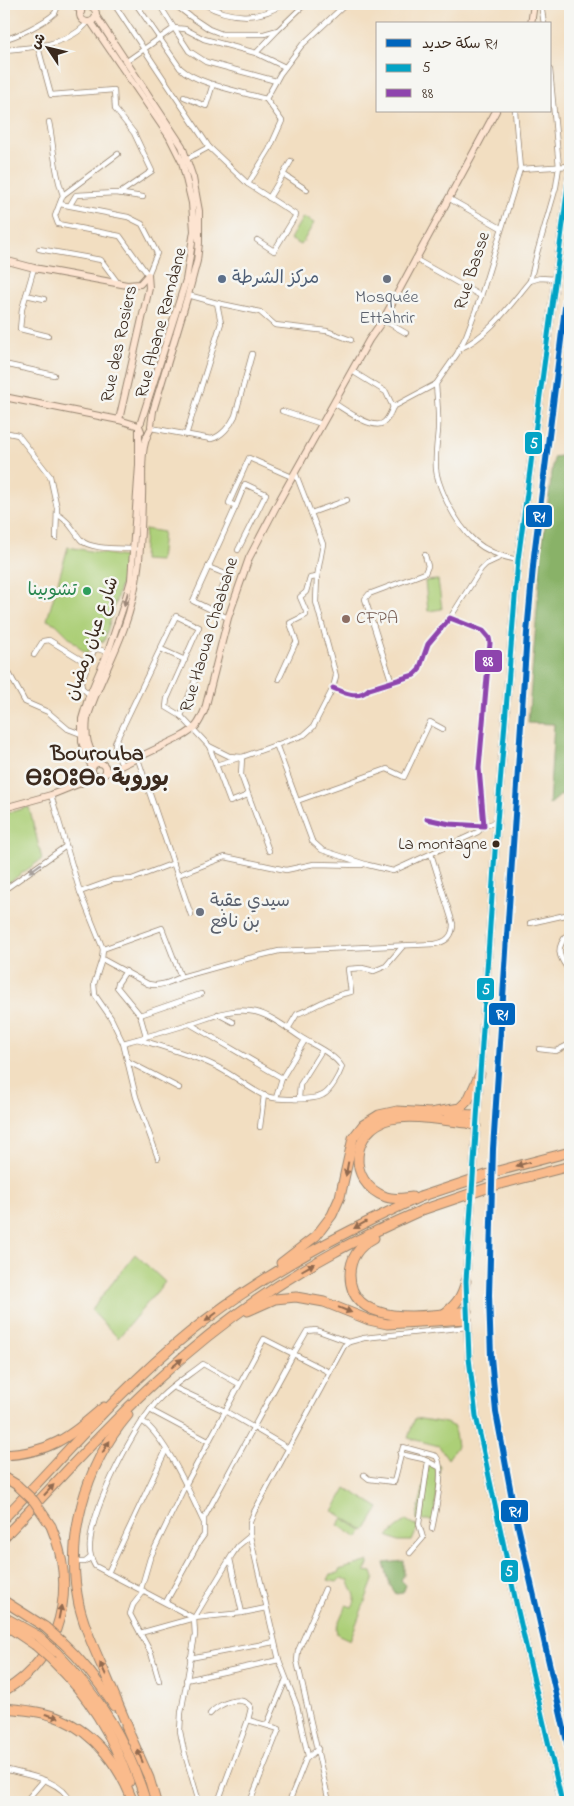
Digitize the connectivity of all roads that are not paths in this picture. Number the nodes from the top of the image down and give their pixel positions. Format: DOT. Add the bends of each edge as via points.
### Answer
graph roads {
  1 [pos="58,4"];
  2 [pos="75,4"];
  3 [pos="114,4"];
  4 [pos="136,4"];
  5 [pos="159,4"];
  6 [pos="174,4"];
  7 [pos="204,4"];
  8 [pos="282,4"];
  9 [pos="305,4"];
  10 [pos="346,4"];
  11 [pos="534,4"];
  12 [pos="541,4"];
  13 [pos="87,5"];
  14 [pos="96,10"];
  15 [pos="81,12"];
  16 [pos="89,22"];
  17 [pos="531,22"];
  18 [pos="544,22"];
  19 [pos="174,28"];
  20 [pos="278,30"];
  21 [pos="160,38"];
  22 [pos="4,39"];
  23 [pos="38,47"];
  24 [pos="144,49"];
  25 [pos="4,50"];
  26 [pos="256,53"];
  27 [pos="127,61"];
  28 [pos="285,67"];
  29 [pos="276,81"];
  30 [pos="214,84"];
  31 [pos="552,92"];
  32 [pos="184,97"];
  33 [pos="266,99"];
  34 [pos="495,112"];
  35 [pos="515,112"];
  36 [pos="49,122"];
  37 [pos="209,147"];
  38 [pos="118,154"];
  39 [pos="185,160"];
  40 [pos="291,161"];
  41 [pos="570,166"];
  42 [pos="559,167"];
  43 [pos="520,170"];
  44 [pos="570,170"];
  45 [pos="283,174"];
  46 [pos="248,184"];
  47 [pos="307,190"];
  48 [pos="120,193"];
  49 [pos="63,195"];
  50 [pos="143,197"];
  51 [pos="269,198"];
  52 [pos="448,198"];
  53 [pos="60,204"];
  54 [pos="70,205"];
  55 [pos="501,228"];
  56 [pos="257,240"];
  57 [pos="39,249"];
  58 [pos="415,259"];
  59 [pos="4,260"];
  60 [pos="34,268"];
  61 [pos="148,275"];
  62 [pos="556,280"];
  63 [pos="530,281"];
  64 [pos="118,283"];
  65 [pos="26,295"];
  66 [pos="188,295"];
  67 [pos="481,296"];
  68 [pos="44,299"];
  69 [pos="217,303"];
  70 [pos="382,320"];
  71 [pos="406,333"];
  72 [pos="48,336"];
  73 [pos="351,340"];
  74 [pos="459,349"];
  75 [pos="252,354"];
  76 [pos="4,364"];
  77 [pos="352,371"];
  78 [pos="54,375"];
  79 [pos="436,384"];
  80 [pos="4,397"];
  81 [pos="334,403"];
  82 [pos="394,407"];
  83 [pos="282,411"];
  84 [pos="118,420"];
  85 [pos="322,424"];
  86 [pos="140,426"];
  87 [pos="150,428"];
  88 [pos="4,432"];
  89 [pos="186,435"];
  90 [pos="294,474"];
  91 [pos="347,500"];
  92 [pos="236,506"];
  93 [pos="311,513"];
  94 [pos="57,514"];
  95 [pos="56,538"];
  96 [pos="137,549"];
  97 [pos="238,550"];
  98 [pos="424,555"];
  99 [pos="501,557"];
  100 [pos="518,560"];
  101 [pos="208,567"];
  102 [pos="317,577"];
  103 [pos="221,591"];
  104 [pos="228,618"];
  105 [pos="450,618"];
  106 [pos="161,649"];
  107 [pos="111,653"];
  108 [pos="34,655"];
  109 [pos="204,657"];
  110 [pos="185,660"];
  111 [pos="4,664"];
  112 [pos="88,664"];
  113 [pos="279,679"];
  114 [pos="392,683"];
  115 [pos="333,688"];
  116 [pos="90,695"];
  117 [pos="181,716"];
  118 [pos="443,729"];
  119 [pos="193,731"];
  120 [pos="81,734"];
  121 [pos="276,744"];
  122 [pos="209,746"];
  123 [pos="242,756"];
  124 [pos="138,759"];
  125 [pos="101,764"];
  126 [pos="216,765"];
  127 [pos="119,767"];
  128 [pos="92,770"];
  129 [pos="101,775"];
  130 [pos="87,781"];
  131 [pos="51,795"];
  132 [pos="248,795"];
  133 [pos="298,801"];
  134 [pos="4,808"];
  135 [pos="427,818"];
  136 [pos="497,822"];
  137 [pos="484,826"];
  138 [pos="66,846"];
  139 [pos="268,851"];
  140 [pos="431,854"];
  141 [pos="174,864"];
  142 [pos="368,866"];
  143 [pos="178,875"];
  144 [pos="4,890"];
  145 [pos="80,892"];
  146 [pos="570,914"];
  147 [pos="192,915"];
  148 [pos="530,923"];
  149 [pos="570,931"];
  150 [pos="403,946"];
  151 [pos="102,949"];
  152 [pos="102,959"];
  153 [pos="126,971"];
  154 [pos="570,972"];
  155 [pos="181,977"];
  156 [pos="201,994"];
  157 [pos="218,1014"];
  158 [pos="140,1015"];
  159 [pos="233,1022"];
  160 [pos="190,1024"];
  161 [pos="288,1029"];
  162 [pos="146,1036"];
  163 [pos="137,1039"];
  164 [pos="305,1040"];
  165 [pos="123,1043"];
  166 [pos="570,1044"];
  167 [pos="538,1049"];
  168 [pos="322,1050"];
  169 [pos="129,1062"];
  170 [pos="231,1074"];
  171 [pos="480,1074"];
  172 [pos="282,1078"];
  173 [pos="229,1082"];
  174 [pos="178,1088"];
  175 [pos="264,1095"];
  176 [pos="276,1098"];
  177 [pos="299,1098"];
  178 [pos="430,1113"];
  179 [pos="476,1115"];
  180 [pos="476,1126"];
  181 [pos="260,1127"];
  182 [pos="570,1152"];
  183 [pos="158,1158"];
  184 [pos="570,1166"];
  185 [pos="420,1197"];
  186 [pos="422,1210"];
  187 [pos="466,1281"];
  188 [pos="230,1302"];
  189 [pos="442,1315"];
  190 [pos="232,1318"];
  191 [pos="467,1319"];
  192 [pos="349,1342"];
  193 [pos="293,1354"];
  194 [pos="329,1372"];
  195 [pos="142,1374"];
  196 [pos="157,1380"];
  197 [pos="239,1384"];
  198 [pos="173,1387"];
  199 [pos="150,1410"];
  200 [pos="224,1411"];
  201 [pos="142,1421"];
  202 [pos="254,1428"];
  203 [pos="208,1441"];
  204 [pos="288,1448"];
  205 [pos="166,1450"];
  206 [pos="400,1454"];
  207 [pos="4,1455"];
  208 [pos="428,1461"];
  209 [pos="439,1468"];
  210 [pos="51,1470"];
  211 [pos="364,1475"];
  212 [pos="4,1477"];
  213 [pos="186,1484"];
  214 [pos="4,1510"];
  215 [pos="4,1518"];
  216 [pos="205,1525"];
  217 [pos="432,1529"];
  218 [pos="250,1536"];
  219 [pos="4,1538"];
  220 [pos="410,1553"];
  221 [pos="90,1558"];
  222 [pos="230,1559"];
  223 [pos="75,1562"];
  224 [pos="108,1572"];
  225 [pos="325,1589"];
  226 [pos="142,1590"];
  227 [pos="4,1601"];
  228 [pos="166,1602"];
  229 [pos="266,1608"];
  230 [pos="242,1613"];
  231 [pos="4,1617"];
  232 [pos="194,1618"];
  233 [pos="4,1624"];
  234 [pos="140,1633"];
  235 [pos="36,1641"];
  236 [pos="274,1642"];
  237 [pos="54,1657"];
  238 [pos="190,1658"];
  239 [pos="279,1660"];
  240 [pos="286,1679"];
  241 [pos="186,1680"];
  242 [pos="159,1681"];
  243 [pos="4,1691"];
  244 [pos="291,1691"];
  245 [pos="279,1697"];
  246 [pos="4,1708"];
  247 [pos="210,1714"];
  248 [pos="248,1720"];
  249 [pos="267,1725"];
  250 [pos="129,1730"];
  251 [pos="318,1750"];
  252 [pos="308,1756"];
  253 [pos="4,1769"];
  254 [pos="43,1780"];
  255 [pos="26,1802"];
  256 [pos="71,1802"];
  257 [pos="133,1802"];
  258 [pos="146,1802"];
  259 [pos="156,1802"];
  260 [pos="199,1802"];
  261 [pos="218,1802"];
  262 [pos="250,1802"];
  263 [pos="289,1802"];
  264 [pos="329,1802"];
  265 [pos="562,1802"];
  1 -- 22 [label="street" via="54,13 20,35"];
  2 -- 15 [label="street"];
  3 -- 24 [label="street"];
  4 -- 21 [label="street"];
  5 -- 19 [label="street"];
  6 -- 20 [label="street" via="191,18 222,34 264,34"];
  7 -- 8 [label="street" via="238,16 266,12"];
  9 -- 20 [label="street"];
  10 -- 28 [label="street" via="302,45"];
  11 -- 17 [label="street"];
  12 -- 18 [label="street"];
  13 -- 14 [label="street"];
  13 -- 15 [label="street"];
  14 -- 16 [label="street"];
  14 -- 27 [label="street, Rue Abane Ramdane"];
  15 -- 16 [label="street" via="82,19"];
  16 -- 23 [label="street" via="76,34"];
  16 -- 39 [label="street"];
  19 -- 21 [label="street"];
  19 -- 26 [label="street"];
  19 -- 29 [label="street" via="189,51 206,62"];
  20 -- 26 [label="street"];
  21 -- 24 [label="street"];
  21 -- 30 [label="street" via="186,74"];
  23 -- 25 [label="street"];
  23 -- 48 [label="street" via="51,95 114,90 115,110 134,133 152,171"];
  24 -- 27 [label="street"];
  24 -- 37 [label="street"];
  26 -- 28 [label="street"];
  27 -- 39 [label="street, Rue Abane Ramdane" via="172,130"];
  28 -- 29 [label="street"];
  29 -- 33 [label="street"];
  30 -- 32 [label="street" via="206,106"];
  30 -- 33 [label="street"];
  31 -- 42 [label="street"];
  33 -- 46 [label="street" via="282,121"];
  34 -- 52 [label="street, Rue Haoua Chaabane"];
  35 -- 43 [label="street, Rue Basse"];
  36 -- 49 [label="street" via="57,180"];
  37 -- 39 [label="street"];
  37 -- 46 [label="street"];
  38 -- 49 [label="street"];
  39 -- 66 [label="street, Rue Abane Ramdane" via="195,187 199,226 196,261"];
  39 -- 86 [label="street, شارع عبان رمضان" via="194,224 192,248 186,280"];
  40 -- 45 [label="street"];
  41 -- 42 [label="street"];
  42 -- 43 [label="street"];
  42 -- 63 [label="street"];
  43 -- 55 [label="street, Rue Basse"];
  44 -- 62 [label="main road"];
  45 -- 47 [label="street"];
  45 -- 51 [label="street"];
  46 -- 51 [label="street"];
  48 -- 50 [label="street"];
  48 -- 54 [label="street" via="76,195"];
  49 -- 53 [label="street"];
  51 -- 56 [label="street" via="296,215 274,251"];
  52 -- 55 [label="street"];
  52 -- 58 [label="street, Rue Haoua Chaabane"];
  53 -- 54 [label="street"];
  53 -- 61 [label="street" via="55,216 58,224 120,236"];
  54 -- 61 [label="street" via="142,224 157,253"];
  55 -- 67 [label="street, Rue Basse"];
  57 -- 64 [label="street" via="101,260"];
  58 -- 67 [label="street"];
  58 -- 70 [label="street, Rue Haoua Chaabane"];
  59 -- 60 [label="street"];
  60 -- 64 [label="street"];
  60 -- 65 [label="street"];
  61 -- 64 [label="street" via="140,284"];
  61 -- 84 [label="street, Rue des Rosiers" via="149,288"];
  62 -- 63 [label="street" via="540,278"];
  62 -- 100 [label="main road"];
  63 -- 74 [label="street" via="480,338"];
  65 -- 68 [label="street"];
  65 -- 72 [label="street" via="20,329"];
  66 -- 69 [label="street"];
  66 -- 87 [label="street, Rue Abane Ramdane"];
  67 -- 74 [label="street, Rue Basse"];
  69 -- 73 [label="street" via="260,312 275,325 327,331"];
  69 -- 89 [label="street" via="221,323"];
  70 -- 71 [label="street"];
  70 -- 77 [label="street, Rue Haoua Chaabane"];
  74 -- 79 [label="street, Rue Basse"];
  75 -- 89 [label="street" via="230,425 215,438"];
  76 -- 78 [label="street"];
  77 -- 81 [label="street, Rue Haoua Chaabane"];
  77 -- 82 [label="street" via="386,392"];
  79 -- 82 [label="street, Rue Basse"];
  79 -- 99 [label="street" via="436,471 442,490 468,536"];
  80 -- 84 [label="street"];
  81 -- 82 [label="street, Rue Basse" via="374,425 385,421"];
  81 -- 85 [label="street, Rue Haoua Chaabane"];
  83 -- 85 [label="street"];
  84 -- 86 [label="street"];
  85 -- 90 [label="street, Rue Haoua Chaabane"];
  86 -- 87 [label="street" via="145,433"];
  86 -- 96 [label="street, شارع عبان رمضان"];
  87 -- 89 [label="street"];
  87 -- 96 [label="street, شارع عبان رمضان" via="143,457"];
  88 -- 94 [label="street" via="18,435 46,469"];
  90 -- 92 [label="street" via="248,458 229,503"];
  90 -- 93 [label="street"];
  90 -- 104 [label="street, Rue Haoua Chaabane" via="249,558"];
  91 -- 93 [label="street"];
  92 -- 97 [label="street" via="245,484 266,494"];
  92 -- 101 [label="street"];
  93 -- 102 [label="street" via="323,544"];
  94 -- 95 [label="street"];
  94 -- 96 [label="street" via="69,522 81,540 90,546"];
  96 -- 107 [label="street, شارع عبان رمضان"];
  98 -- 114 [label="street" via="428,566 425,573 368,594 364,599"];
  99 -- 100 [label="street"];
  99 -- 105 [label="street" via="481,569"];
  100 -- 136 [label="main road"];
  101 -- 103 [label="street" via="228,575"];
  101 -- 104 [label="street" via="193,601"];
  102 -- 113 [label="street" via="310,578 306,592 300,597 306,615 290,623 298,643"];
  102 -- 115 [label="street" via="316,602 336,676"];
  104 -- 119 [label="street, Rue Haoua Chaabane" via="205,709"];
  105 -- 114 [label="street" via="428,644 419,670"];
  105 -- 137 [label="street" via="483,631 489,638 479,768"];
  106 -- 110 [label="street"];
  106 -- 110 [label="street" via="176,616 199,627"];
  106 -- 127 [label="street" via="115,743"];
  107 -- 112 [label="street" via="95,649"];
  107 -- 116 [label="street, شارع عبان رمضان"];
  107 -- 125 [label="street, شارع عبان رمضان" via="86,727 88,748"];
  108 -- 112 [label="street" via="47,640"];
  109 -- 117 [label="street"];
  110 -- 117 [label="street" via="166,707"];
  111 -- 120 [label="street" via="25,702 48,712 68,729"];
  112 -- 116 [label="street" via="81,683"];
  114 -- 115 [label="street" via="355,695"];
  115 -- 121 [label="street" via="310,732"];
  116 -- 120 [label="street, شارع عبان رمضان"];
  117 -- 119 [label="street"];
  118 -- 133 [label="street" via="430,722 404,777 387,769"];
  119 -- 122 [label="street"];
  119 -- 124 [label="street, Rue Haoua Chaabane"];
  120 -- 128 [label="street, شارع عبان رمضان"];
  121 -- 123 [label="street"];
  121 -- 133 [label="street"];
  122 -- 123 [label="street" via="222,754"];
  122 -- 126 [label="street"];
  123 -- 126 [label="street"];
  123 -- 132 [label="street" via="241,775"];
  124 -- 127 [label="street, Rue Haoua Chaabane"];
  124 -- 141 [label="street"];
  125 -- 127 [label="street"];
  125 -- 128 [label="street" via="95,764"];
  125 -- 129 [label="street" via="105,769"];
  126 -- 132 [label="street" via="230,802"];
  127 -- 129 [label="street, Rue Haoua Chaabane"];
  128 -- 129 [label="street"];
  128 -- 130 [label="street"];
  129 -- 130 [label="street, Rue Haoua Chaabane"];
  130 -- 131 [label="street, Rue Haoua Chaabane"];
  131 -- 134 [label="street, Rue Haoua Chaabane"];
  131 -- 138 [label="street"];
  132 -- 139 [label="street"];
  133 -- 142 [label="street" via="312,841 318,848"];
  135 -- 137 [label="street" via="450,824"];
  136 -- 137 [label="street"];
  136 -- 171 [label="main road"];
  137 -- 140 [label="street" via="478,832"];
  138 -- 144 [label="street, one-way"];
  138 -- 145 [label="street"];
  140 -- 142 [label="street" via="393,871"];
  140 -- 150 [label="street" via="453,924 452,934 435,944"];
  141 -- 143 [label="street"];
  141 -- 145 [label="street"];
  142 -- 143 [label="street" via="314,864 286,870 225,857"];
  143 -- 147 [label="street"];
  145 -- 151 [label="street"];
  146 -- 148 [label="street"];
  149 -- 154 [label="street" via="561,944 559,954"];
  150 -- 155 [label="street" via="279,951"];
  150 -- 161 [label="street" via="386,966 374,971 362,968 348,970 351,992 336,994 297,1014"];
  151 -- 152 [label="street"];
  151 -- 155 [label="street" via="162,928"];
  152 -- 153 [label="street"];
  152 -- 165 [label="street" via="95,979 95,996"];
  153 -- 155 [label="street" via="154,986"];
  153 -- 158 [label="street" via="117,987"];
  156 -- 158 [label="street"];
  157 -- 159 [label="street"];
  157 -- 160 [label="street"];
  157 -- 161 [label="street" via="242,1010 256,1012"];
  158 -- 162 [label="street"];
  160 -- 162 [label="street"];
  160 -- 172 [label="street"];
  161 -- 164 [label="street"];
  162 -- 163 [label="street"];
  163 -- 165 [label="street"];
  163 -- 170 [label="street" via="192,1056"];
  164 -- 168 [label="street"];
  164 -- 172 [label="street"];
  165 -- 169 [label="street"];
  166 -- 167 [label="street" via="556,1051"];
  168 -- 177 [label="street" via="300,1085"];
  168 -- 177 [label="street" via="340,1063 341,1070 324,1095"];
  169 -- 174 [label="street"];
  169 -- 183 [label="street" via="136,1097"];
  170 -- 173 [label="street"];
  170 -- 175 [label="street"];
  171 -- 178 [label="highway" via="464,1104 455,1110"];
  171 -- 179 [label="main road"];
  172 -- 176 [label="street"];
  175 -- 176 [label="street"];
  175 -- 181 [label="street"];
  176 -- 177 [label="street"];
  178 -- 179 [label="highway"];
  178 -- 188 [label="highway, one-way" via="379,1115 363,1125 353,1138 340,1197 332,1215 316,1236"];
  179 -- 180 [label="main road"];
  180 -- 185 [label="highway" via="411,1118 392,1119 370,1130 358,1153 358,1168 363,1179 386,1197"];
  180 -- 187 [label="main road"];
  182 -- 185 [label="highway, one-way, bridge"];
  184 -- 186 [label="highway, bridge" via="493,1186"];
  185 -- 188 [label="highway, one-way" via="368,1220 295,1260"];
  186 -- 189 [label="highway" via="365,1243 355,1254 350,1267 350,1284 356,1299 369,1309 388,1316"];
  190 -- 186 [label="highway, one-way" via="333,1252"];
  187 -- 189 [label="highway" via="454,1307"];
  187 -- 191 [label="main road"];
  188 -- 195 [label="highway, one-way"];
  189 -- 191 [label="highway"];
  190 -- 191 [label="highway, one-way" via="275,1299 296,1297 324,1302 387,1324"];
  196 -- 190 [label="highway, one-way"];
  191 -- 192 [label="street"];
  191 -- 265 [label="main road" via="477,1425"];
  192 -- 193 [label="street" via="316,1330 308,1331"];
  192 -- 194 [label="street"];
  193 -- 194 [label="street"];
  193 -- 197 [label="street" via="264,1339"];
  193 -- 202 [label="street"];
  194 -- 204 [label="street"];
  195 -- 207 [label="highway" via="82,1426 57,1443 39,1451"];
  195 -- 210 [label="highway"];
  219 -- 196 [label="highway, one-way"];
  223 -- 196 [label="highway, one-way" via="77,1525 93,1472 124,1420"];
  197 -- 198 [label="street" via="203,1364"];
  197 -- 200 [label="street"];
  198 -- 199 [label="street"];
  198 -- 200 [label="street"];
  199 -- 201 [label="street"];
  199 -- 203 [label="street"];
  200 -- 202 [label="street"];
  200 -- 203 [label="street"];
  201 -- 205 [label="street" via="156,1432"];
  201 -- 221 [label="street" via="97,1515"];
  202 -- 204 [label="street"];
  202 -- 216 [label="street" via="204,1518"];
  203 -- 213 [label="street"];
  204 -- 218 [label="street" via="254,1512"];
  205 -- 213 [label="street"];
  205 -- 224 [label="street"];
  206 -- 208 [label="street"];
  206 -- 209 [label="street" via="403,1447 430,1453 439,1460"];
  206 -- 211 [label="street" via="394,1482 369,1479"];
  208 -- 209 [label="street"];
  208 -- 220 [label="street" via="419,1524 423,1538"];
  209 -- 217 [label="street" via="441,1477"];
  210 -- 214 [label="highway"];
  210 -- 215 [label="highway"];
  243 -- 212 [label="highway, one-way, bridge" via="39,1663 52,1640 64,1586 62,1560 52,1526 34,1501"];
  213 -- 216 [label="street"];
  213 -- 226 [label="street" via="150,1558"];
  216 -- 228 [label="street" via="204,1535"];
  218 -- 222 [label="street"];
  218 -- 229 [label="street"];
  221 -- 223 [label="street" via="85,1562"];
  221 -- 224 [label="street" via="95,1566"];
  222 -- 230 [label="street"];
  222 -- 232 [label="street"];
  250 -- 223 [label="highway, one-way" via="88,1632 80,1606"];
  224 -- 226 [label="street"];
  225 -- 251 [label="street" via="297,1656"];
  226 -- 228 [label="street"];
  226 -- 234 [label="street" via="130,1614"];
  227 -- 250 [label="highway, bridge" via="45,1627 80,1658"];
  228 -- 232 [label="street"];
  229 -- 230 [label="street"];
  229 -- 236 [label="street"];
  230 -- 232 [label="street"];
  231 -- 235 [label="highway"];
  232 -- 234 [label="street"];
  232 -- 238 [label="street" via="195,1635"];
  233 -- 235 [label="highway"];
  234 -- 242 [label="street"];
  235 -- 237 [label="highway, bridge"];
  236 -- 238 [label="street"];
  236 -- 239 [label="street"];
  237 -- 257 [label="highway" via="102,1722 129,1781"];
  237 -- 258 [label="highway" via="76,1674 106,1712 136,1771"];
  238 -- 241 [label="street"];
  239 -- 240 [label="street"];
  239 -- 241 [label="street"];
  240 -- 244 [label="street"];
  240 -- 245 [label="street"];
  241 -- 260 [label="street" via="180,1731"];
  244 -- 245 [label="street"];
  244 -- 252 [label="street"];
  245 -- 249 [label="street"];
  246 -- 257 [label="highway, one-way" via="30,1710 61,1718 85,1732 109,1755"];
  247 -- 248 [label="street" via="219,1705 237,1701 250,1705"];
  248 -- 249 [label="street"];
  248 -- 261 [label="street"];
  249 -- 262 [label="street" via="279,1729"];
  259 -- 250 [label="highway, one-way"];
  251 -- 252 [label="street"];
  251 -- 264 [label="street"];
  252 -- 263 [label="street"];
  253 -- 254 [label="street"];
  254 -- 255 [label="street"];
  254 -- 256 [label="street" via="61,1788"];
}
